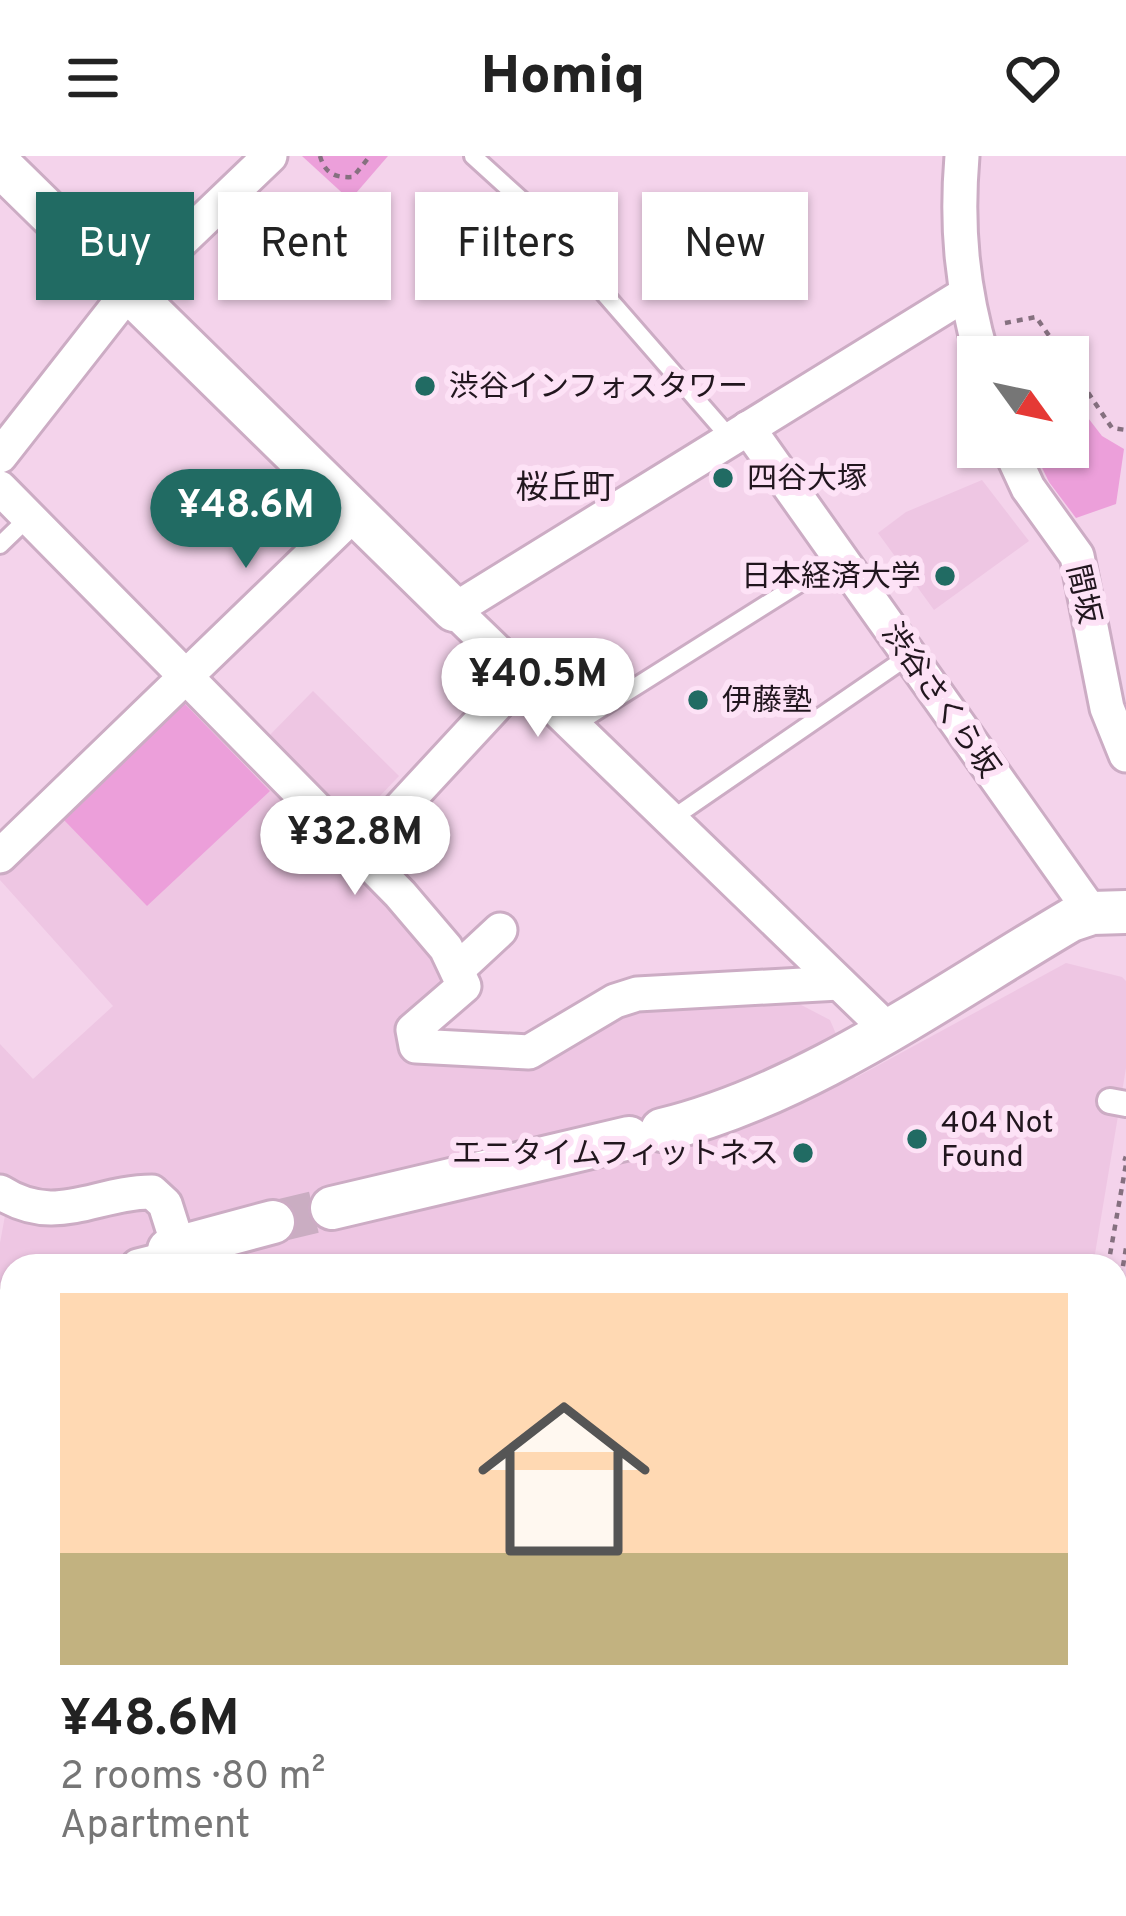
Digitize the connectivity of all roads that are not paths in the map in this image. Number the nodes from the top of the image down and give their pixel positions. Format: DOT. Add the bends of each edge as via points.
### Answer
graph roads {
  1 [pos="270,156"];
  2 [pos="473,156"];
  3 [pos="962,156"];
  4 [pos="0,165"];
  5 [pos="36,200"];
  6 [pos="194,229"];
  7 [pos="964,295"];
  8 [pos="122,300"];
  9 [pos="140,300"];
  10 [pos="976,336"];
  11 [pos="740,434"];
  12 [pos="0,455"];
  13 [pos="1019,468"];
  14 [pos="0,488"];
  15 [pos="356,514"];
  16 [pos="28,518"];
  17 [pos="0,545"];
  18 [pos="840,558"];
  19 [pos="454,610"];
  20 [pos="910,655"];
  21 [pos="522,677"];
  22 [pos="186,679"];
  23 [pos="573,726"];
  24 [pos="1126,755"];
  25 [pos="670,820"];
  26 [pos="359,854"];
  27 [pos="0,856"];
  28 [pos="1109,912"];
  29 [pos="500,930"];
  30 [pos="457,970"];
  31 [pos="839,983"];
  32 [pos="887,1029"];
  33 [pos="0,1192"];
  34 [pos="332,1208"];
  35 [pos="273,1222"];
  36 [pos="162,1254"];
  1 -- 6 [label="street"];
  2 -- 11 [label="lane"];
  3 -- 7 [label="street"];
  4 -- 5 [label="street"];
  7 -- 10 [label="street"];
  7 -- 11 [label="street"];
  8 -- 12 [label="street"];
  9 -- 15 [label="street"];
  11 -- 18 [label="street, 渋谷さくら坂"];
  11 -- 19 [label="street"];
  13 -- 24 [label="street, 間坂" via="1077,556 1107,708"];
  14 -- 16 [label="street"];
  15 -- 19 [label="street"];
  15 -- 22 [label="street"];
  16 -- 17 [label="lane"];
  16 -- 22 [label="street"];
  18 -- 20 [label="street, 渋谷さくら坂"];
  18 -- 23 [label="lane"];
  19 -- 21 [label="street"];
  20 -- 25 [label="lane"];
  20 -- 28 [label="street, 渋谷さくら坂"];
  21 -- 23 [label="street"];
  21 -- 26 [label="street"];
  22 -- 26 [label="street"];
  22 -- 27 [label="street"];
  23 -- 25 [label="street"];
  25 -- 31 [label="street"];
  26 -- 30 [label="street"];
  28 -- 32 [label="street" via="1071,920"];
  29 -- 30 [label="street"];
  30 -- 31 [label="street" via="464,986 412,1030 416,1046 529,1052 637,994"];
  31 -- 32 [label="street"];
  32 -- 34 [label="street" via="713,1118"];
  33 -- 36 [label="street" via="49,1209 152,1192 165,1204"];
  35 -- 36 [label="street"];
}
